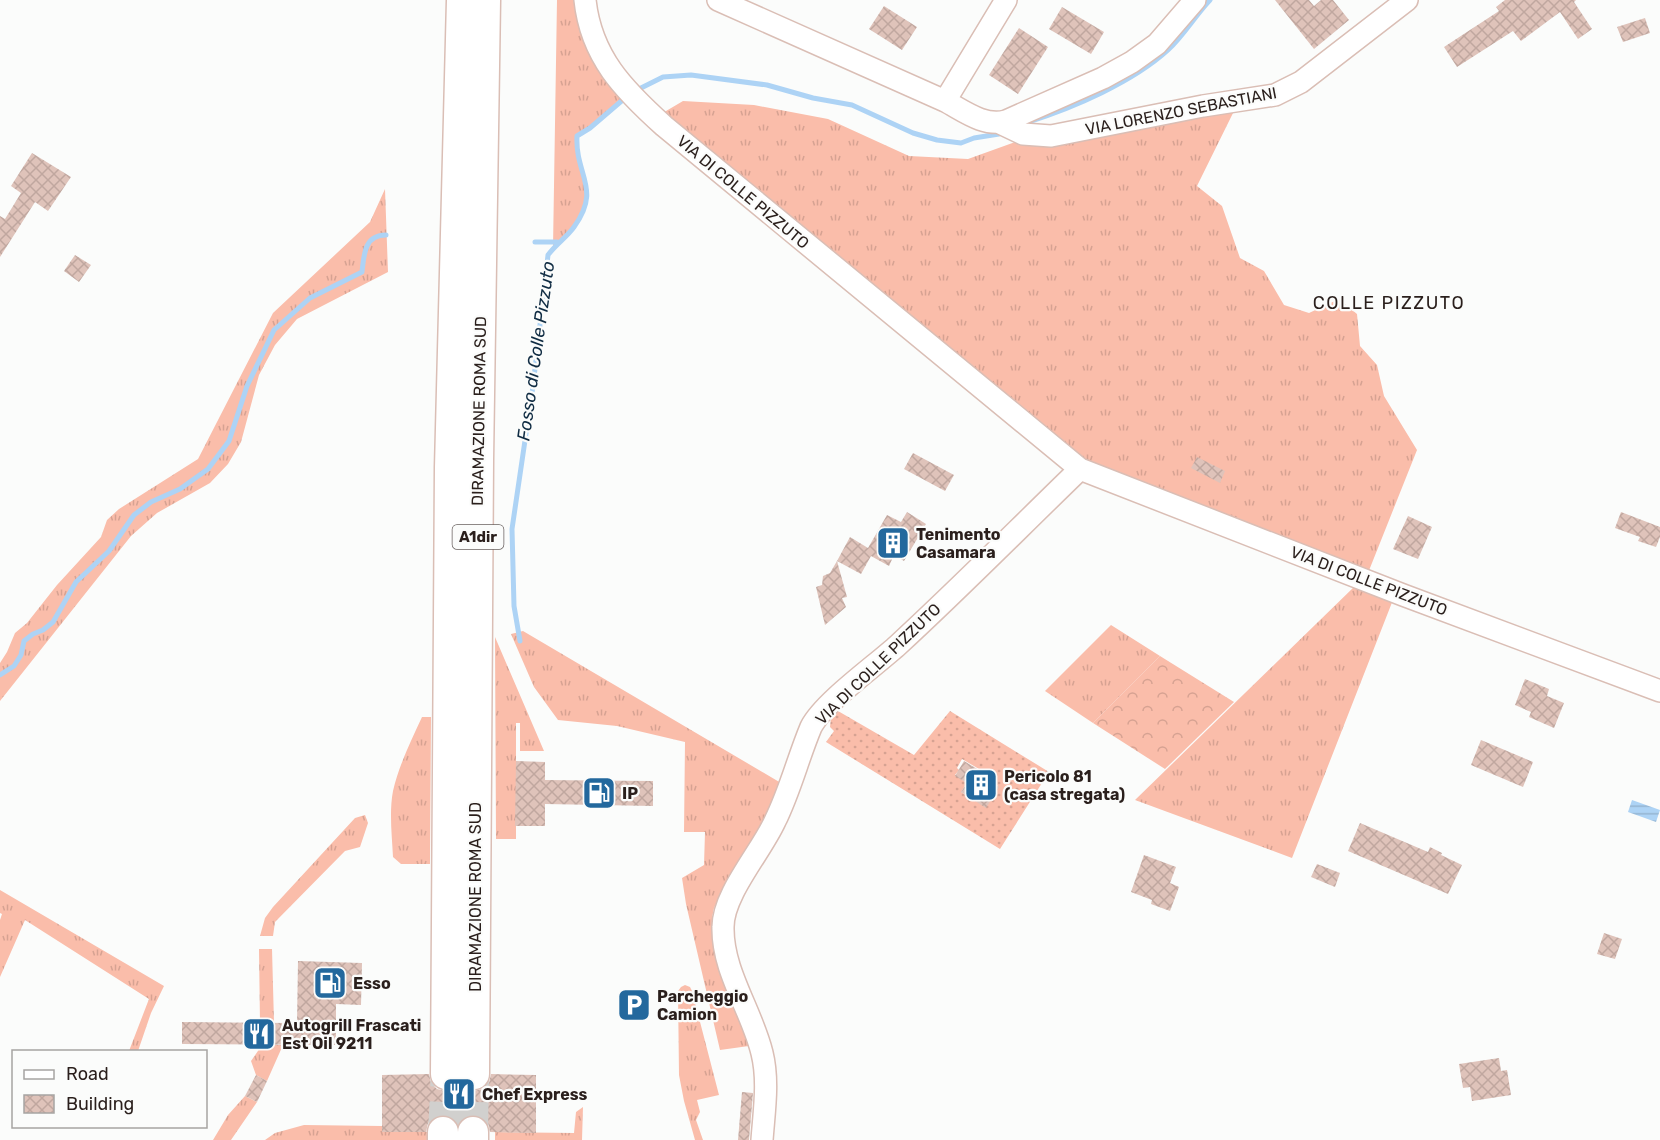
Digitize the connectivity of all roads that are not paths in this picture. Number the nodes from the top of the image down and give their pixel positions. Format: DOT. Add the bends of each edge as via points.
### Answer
graph roads {
  1 [pos="462,0"];
  2 [pos="485,0"];
  3 [pos="585,0"];
  4 [pos="1006,0"];
  5 [pos="1195,0"];
  6 [pos="1407,0"];
  7 [pos="721,1"];
  8 [pos="945,101"];
  9 [pos="1000,123"];
  10 [pos="1080,469"];
  11 [pos="1660,691"];
  12 [pos="762,1140"];
  1 -- 2 [label="highway, DIRAMAZIONE ROMA SUD / A1dir" via="450,466 460,1074 478,460"];
  3 -- 10 [label="street, VIA DI COLLE PIZZUTO" via="597,46 631,96"];
  4 -- 8 [label="street"];
  5 -- 9 [label="street" via="1163,38 1132,62"];
  6 -- 9 [label="street, VIA LORENZO SEBASTIANI" via="1301,82 1275,95 1051,136 1023,134"];
  7 -- 8 [label="street, VIA LORENZO SEBASTIANI"];
  8 -- 9 [label="street, VIA LORENZO SEBASTIANI" via="982,121"];
  10 -- 11 [label="street, VIA DI COLLE PIZZUTO"];
  10 -- 12 [label="street, VIA DI COLLE PIZZUTO" via="897,646 822,712 811,727 775,822 737,886 723,922 730,966 763,1056"];
}
